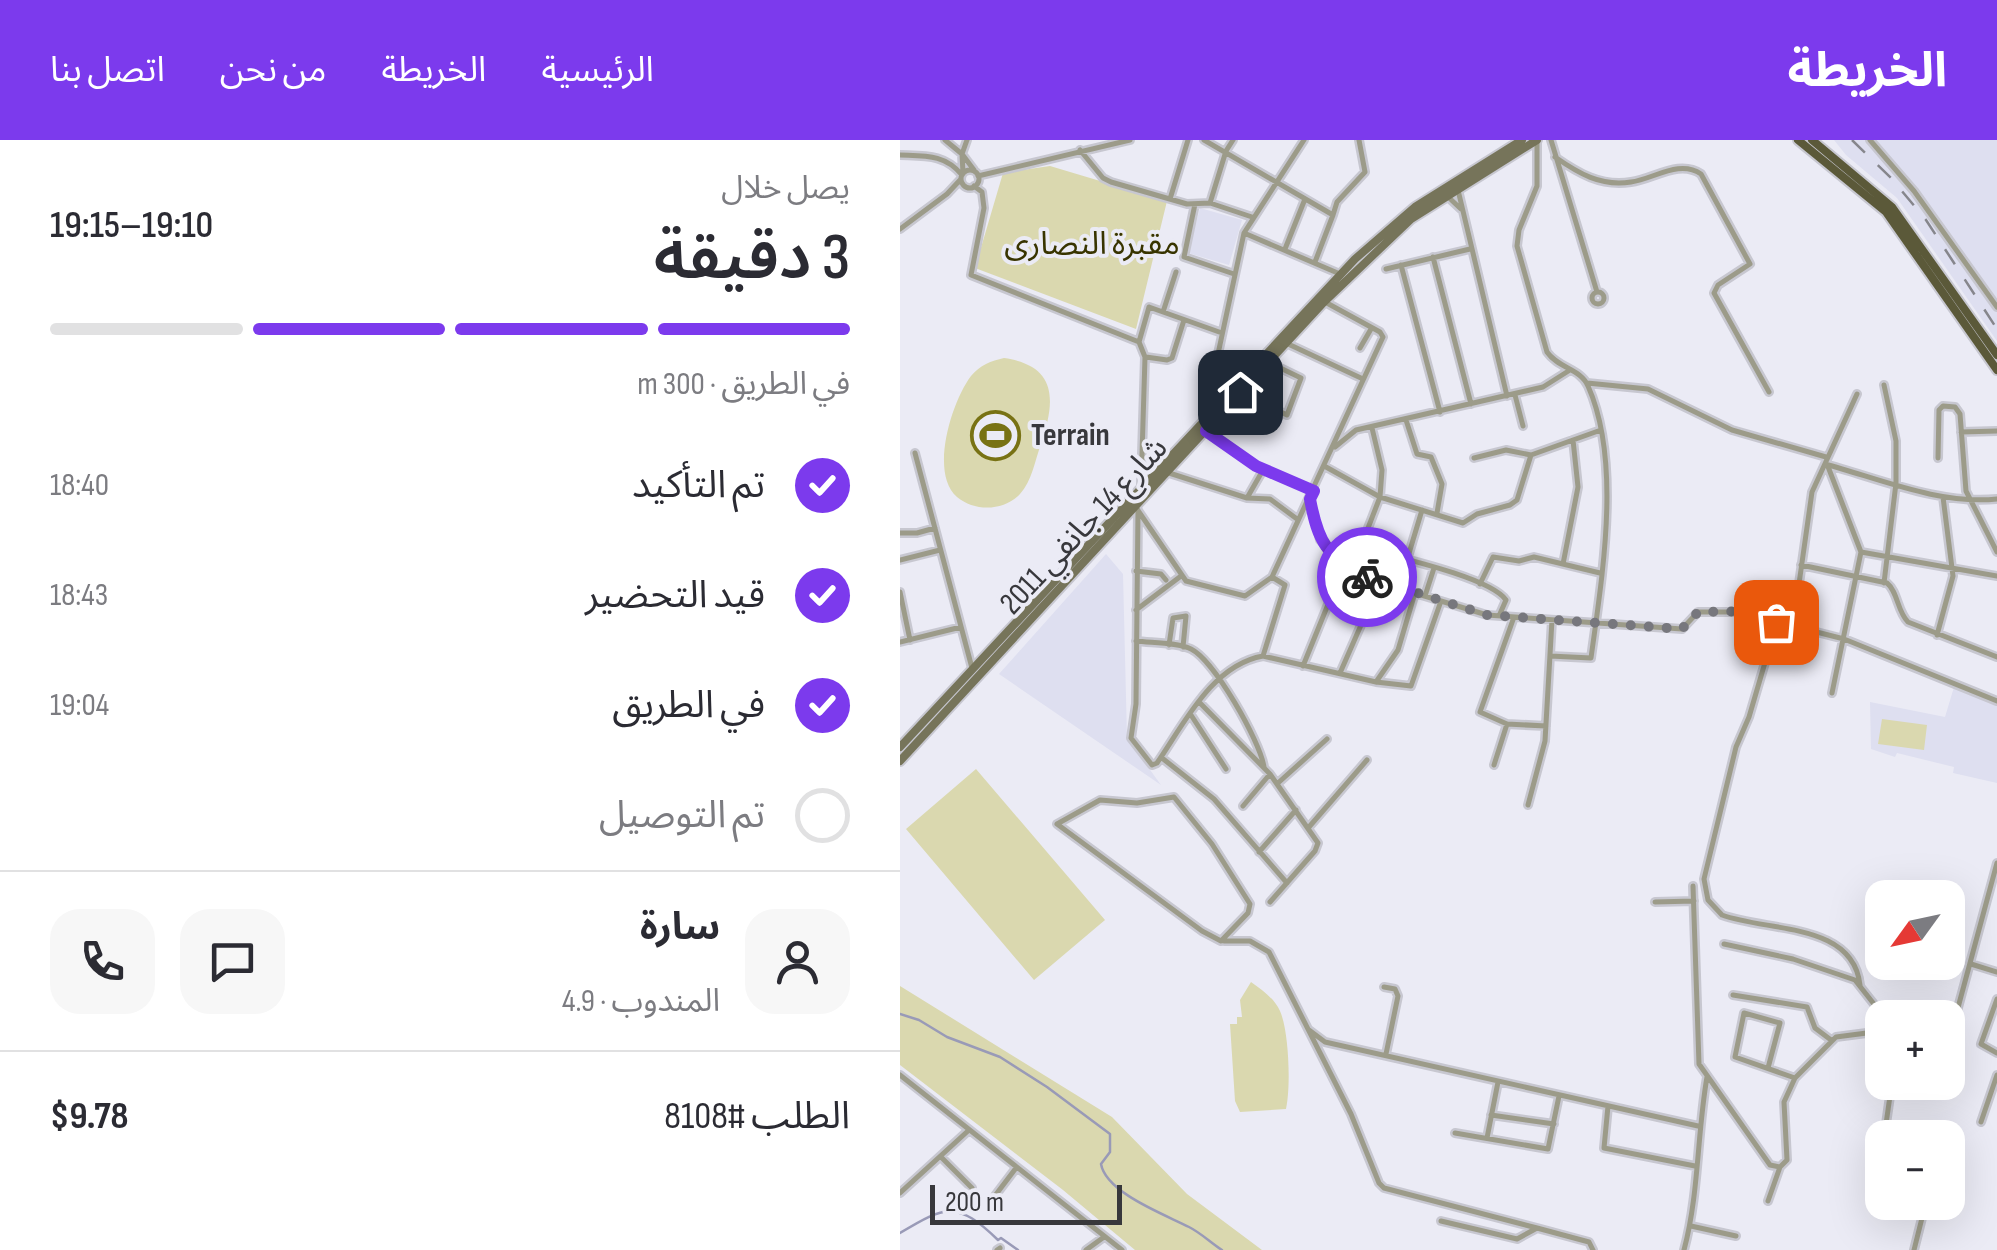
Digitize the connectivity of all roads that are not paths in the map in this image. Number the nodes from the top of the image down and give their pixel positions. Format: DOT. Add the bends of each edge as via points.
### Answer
graph roads {
  1 [pos="945,140"];
  2 [pos="966,140"];
  3 [pos="1130,140"];
  4 [pos="1188,140"];
  5 [pos="1204,140"];
  6 [pos="1233,140"];
  7 [pos="1304,140"];
  8 [pos="1359,140"];
  9 [pos="1522,140"];
  10 [pos="1538,140"];
  11 [pos="1798,140"];
  12 [pos="1812,140"];
  13 [pos="1870,140"];
  14 [pos="1550,142"];
  15 [pos="1080,150"];
  16 [pos="1226,151"];
  17 [pos="1816,153"];
  18 [pos="962,154"];
  19 [pos="900,155"];
  20 [pos="1555,157"];
  21 [pos="976,174"];
  22 [pos="962,176"];
  23 [pos="1277,182"];
  24 [pos="1456,185"];
  25 [pos="974,186"];
  26 [pos="966,187"];
  27 [pos="1444,192"];
  28 [pos="947,194"];
  29 [pos="1170,199"];
  30 [pos="1305,200"];
  31 [pos="1210,203"];
  32 [pos="1194,204"];
  33 [pos="1461,209"];
  34 [pos="1333,215"];
  35 [pos="1252,217"];
  36 [pos="900,229"];
  37 [pos="1244,233"];
  38 [pos="1378,248"];
  39 [pos="1471,249"];
  40 [pos="1284,250"];
  41 [pos="1432,257"];
  42 [pos="1315,262"];
  43 [pos="1401,265"];
  44 [pos="1176,272"];
  45 [pos="1234,274"];
  46 [pos="1340,274"];
  47 [pos="1598,292"];
  48 [pos="1321,299"];
  49 [pos="1997,307"];
  50 [pos="1163,312"];
  51 [pos="1184,320"];
  52 [pos="1372,328"];
  53 [pos="1222,333"];
  54 [pos="1139,342"];
  55 [pos="1286,343"];
  56 [pos="1360,348"];
  57 [pos="1997,355"];
  58 [pos="1145,357"];
  59 [pos="1268,362"];
  60 [pos="1570,370"];
  61 [pos="1997,370"];
  62 [pos="1364,379"];
  63 [pos="1588,383"];
  64 [pos="1884,385"];
  65 [pos="1240,392"];
  66 [pos="1769,392"];
  67 [pos="1515,394"];
  68 [pos="1857,394"];
  69 [pos="1507,396"];
  70 [pos="1471,405"];
  71 [pos="1440,412"];
  72 [pos="1406,420"];
  73 [pos="1204,426"];
  74 [pos="1523,426"];
  75 [pos="1372,428"];
  76 [pos="1601,430"];
  77 [pos="1997,431"];
  78 [pos="1961,432"];
  79 [pos="1573,440"];
  80 [pos="1332,450"];
  81 [pos="914,453"];
  82 [pos="1531,455"];
  83 [pos="1474,458"];
  84 [pos="1938,458"];
  85 [pos="1826,462"];
  86 [pos="1325,466"];
  87 [pos="1163,470"];
  88 [pos="1264,470"];
  89 [pos="1896,483"];
  90 [pos="1141,487"];
  91 [pos="1314,491"];
  92 [pos="1380,496"];
  93 [pos="1944,497"];
  94 [pos="1247,498"];
  95 [pos="1310,499"];
  96 [pos="1997,500"];
  97 [pos="1969,502"];
  98 [pos="1134,505"];
  99 [pos="1422,509"];
  100 [pos="1436,513"];
  101 [pos="1297,519"];
  102 [pos="935,528"];
  103 [pos="900,533"];
  104 [pos="1361,548"];
  105 [pos="940,550"];
  106 [pos="1861,552"];
  107 [pos="1997,552"];
  108 [pos="1888,554"];
  109 [pos="900,560"];
  110 [pos="1407,560"];
  111 [pos="1564,564"];
  112 [pos="1801,564"];
  113 [pos="1954,567"];
  114 [pos="1434,568"];
  115 [pos="1354,569"];
  116 [pos="1136,571"];
  117 [pos="1600,573"];
  118 [pos="1181,576"];
  119 [pos="1997,576"];
  120 [pos="1272,577"];
  121 [pos="1858,577"];
  122 [pos="1166,580"];
  123 [pos="1884,583"];
  124 [pos="1385,584"];
  125 [pos="1480,584"];
  126 [pos="900,592"];
  127 [pos="1416,593"];
  128 [pos="1425,596"];
  129 [pos="1441,601"];
  130 [pos="1339,604"];
  131 [pos="1136,610"];
  132 [pos="1777,611"];
  133 [pos="1794,612"];
  134 [pos="1365,616"];
  135 [pos="1499,616"];
  136 [pos="1514,617"];
  137 [pos="1552,619"];
  138 [pos="1595,621"];
  139 [pos="960,627"];
  140 [pos="1938,635"];
  141 [pos="910,640"];
  142 [pos="1844,640"];
  143 [pos="900,642"];
  144 [pos="1136,642"];
  145 [pos="1169,645"];
  146 [pos="1183,647"];
  147 [pos="1263,656"];
  148 [pos="1550,656"];
  149 [pos="1997,657"];
  150 [pos="1303,666"];
  151 [pos="972,671"];
  152 [pos="1340,674"];
  153 [pos="1218,678"];
  154 [pos="1376,682"];
  155 [pos="1832,693"];
  156 [pos="1997,701"];
  157 [pos="1200,703"];
  158 [pos="1191,715"];
  159 [pos="1507,724"];
  160 [pos="1546,726"];
  161 [pos="1327,739"];
  162 [pos="901,755"];
  163 [pos="1161,757"];
  164 [pos="1368,760"];
  165 [pos="1494,766"];
  166 [pos="1264,768"];
  167 [pos="1226,769"];
  168 [pos="1270,774"];
  169 [pos="1278,783"];
  170 [pos="1528,805"];
  171 [pos="1243,806"];
  172 [pos="1296,810"];
  173 [pos="1309,827"];
  174 [pos="1259,852"];
  175 [pos="1996,868"];
  176 [pos="1286,882"];
  177 [pos="1693,886"];
  178 [pos="1994,891"];
  179 [pos="1694,901"];
  180 [pos="1270,902"];
  181 [pos="1655,902"];
  182 [pos="1221,941"];
  183 [pos="1724,944"];
  184 [pos="1970,964"];
  185 [pos="1997,972"];
  186 [pos="1860,985"];
  187 [pos="1384,987"];
  188 [pos="1734,994"];
  189 [pos="1997,999"];
  190 [pos="1871,1000"];
  191 [pos="1960,1000"];
  192 [pos="1308,1029"];
  193 [pos="1865,1032"];
  194 [pos="1831,1040"];
  195 [pos="1997,1053"];
  196 [pos="1386,1054"];
  197 [pos="1768,1068"];
  198 [pos="900,1075"];
  199 [pos="1997,1075"];
  200 [pos="1707,1076"];
  201 [pos="1795,1078"];
  202 [pos="1498,1082"];
  203 [pos="1558,1096"];
  204 [pos="1608,1106"];
  205 [pos="1491,1115"];
  206 [pos="1981,1122"];
  207 [pos="1554,1124"];
  208 [pos="1698,1126"];
  209 [pos="969,1130"];
  210 [pos="1455,1134"];
  211 [pos="1487,1138"];
  212 [pos="941,1158"];
  213 [pos="1695,1166"];
  214 [pos="1780,1167"];
  215 [pos="1016,1168"];
  216 [pos="972,1188"];
  217 [pos="900,1193"];
  218 [pos="991,1201"];
  219 [pos="1768,1201"];
  220 [pos="1922,1220"];
  221 [pos="1441,1221"];
  222 [pos="1690,1226"];
  223 [pos="1537,1228"];
  224 [pos="1105,1236"];
  225 [pos="1736,1236"];
  226 [pos="1086,1250"];
  227 [pos="1122,1250"];
  228 [pos="1593,1250"];
  229 [pos="1684,1250"];
  230 [pos="1914,1250"];
  1 -- 18 [label="street"];
  2 -- 18 [label="street"];
  3 -- 15 [label="street"];
  4 -- 29 [label="street"];
  5 -- 16 [label="street"];
  6 -- 16 [label="street"];
  7 -- 23 [label="street"];
  8 -- 34 [label="street" via="1366,172"];
  9 -- 24 [label="main road, شارع 14 جانفي 2011"];
  10 -- 24 [label="main road, شارع 14 جانفي 2011"];
  10 -- 60 [label="street" via="1537,186 1517,246 1548,352"];
  11 -- 17 [label="main road"];
  12 -- 17 [label="main road"];
  12 -- 57 [label="main road" via="1901,218"];
  13 -- 49 [label="street"];
  14 -- 20 [label="street"];
  15 -- 21 [label="street"];
  15 -- 29 [label="street" via="1107,180"];
  16 -- 23 [label="street"];
  16 -- 31 [label="street"];
  17 -- 61 [label="main road" via="1896,222"];
  18 -- 21 [label="street"];
  18 -- 22 [label="street"];
  19 -- 22 [label="street" via="940,157"];
  20 -- 47 [label="street"];
  20 -- 66 [label="street" via="1579,174 1611,182 1669,170 1701,174 1750,264 1714,293"];
  21 -- 22 [label="street"];
  21 -- 25 [label="street"];
  22 -- 26 [label="street"];
  22 -- 28 [label="street"];
  23 -- 30 [label="street"];
  23 -- 35 [label="street"];
  24 -- 27 [label="main road, شارع 14 جانفي 2011"];
  24 -- 33 [label="street"];
  25 -- 26 [label="street"];
  25 -- 54 [label="street" via="984,208 972,275"];
  26 -- 28 [label="street"];
  27 -- 33 [label="street"];
  27 -- 38 [label="main road, شارع 14 جانفي 2011"];
  27 -- 46 [label="main road, شارع 14 جانفي 2011" via="1398,220"];
  28 -- 36 [label="street"];
  29 -- 32 [label="street"];
  30 -- 34 [label="street"];
  30 -- 40 [label="street"];
  31 -- 32 [label="street"];
  31 -- 35 [label="street"];
  32 -- 45 [label="street" via="1184,256"];
  33 -- 39 [label="street"];
  34 -- 42 [label="street"];
  35 -- 37 [label="street"];
  37 -- 40 [label="street"];
  37 -- 45 [label="street"];
  38 -- 43 [label="street" via="1388,268"];
  38 -- 48 [label="main road, شارع 14 جانفي 2011"];
  39 -- 41 [label="street"];
  39 -- 69 [label="street"];
  40 -- 42 [label="street"];
  41 -- 43 [label="street"];
  41 -- 70 [label="street"];
  42 -- 46 [label="street"];
  43 -- 71 [label="street"];
  44 -- 50 [label="street"];
  45 -- 53 [label="street"];
  46 -- 48 [label="main road, شارع 14 جانفي 2011"];
  48 -- 52 [label="street"];
  48 -- 55 [label="main road, شارع 14 جانفي 2011"];
  48 -- 73 [label="main road, شارع 14 جانفي 2011"];
  50 -- 51 [label="street"];
  50 -- 54 [label="street" via="1147,308"];
  51 -- 53 [label="street"];
  51 -- 58 [label="street" via="1172,358"];
  52 -- 56 [label="street"];
  52 -- 62 [label="street" via="1383,338"];
  53 -- 73 [label="street"];
  54 -- 58 [label="street"];
  55 -- 59 [label="main road, شارع 14 جانفي 2011"];
  55 -- 62 [label="street"];
  58 -- 90 [label="street"];
  59 -- 65 [label="main road, شارع 14 جانفي 2011"];
  59 -- 65 [label="street" via="1301,378 1287,415"];
  60 -- 63 [label="street"];
  60 -- 67 [label="street" via="1549,385"];
  62 -- 80 [label="street"];
  63 -- 76 [label="street"];
  63 -- 85 [label="street" via="1648,389 1732,430"];
  64 -- 89 [label="street" via="1896,434"];
  65 -- 73 [label="main road, شارع 14 جانفي 2011"];
  67 -- 69 [label="street"];
  67 -- 74 [label="street"];
  68 -- 85 [label="street"];
  69 -- 70 [label="street"];
  70 -- 71 [label="street"];
  71 -- 72 [label="street"];
  72 -- 75 [label="street"];
  72 -- 100 [label="street" via="1417,454 1431,457 1441,480"];
  73 -- 87 [label="main road, شارع 14 جانفي 2011"];
  73 -- 88 [label="street"];
  75 -- 80 [label="street" via="1350,433"];
  75 -- 92 [label="street" via="1382,470"];
  76 -- 79 [label="street"];
  76 -- 117 [label="street" via="1608,486"];
  77 -- 78 [label="street"];
  78 -- 84 [label="street" via="1958,408 1941,407"];
  78 -- 97 [label="street"];
  79 -- 82 [label="street"];
  79 -- 111 [label="street" via="1578,487"];
  80 -- 86 [label="street"];
  81 -- 102 [label="street"];
  82 -- 83 [label="street" via="1506,450"];
  82 -- 100 [label="street" via="1514,503 1467,523"];
  85 -- 89 [label="street"];
  85 -- 106 [label="street"];
  85 -- 112 [label="street" via="1809,502"];
  86 -- 91 [label="street"];
  86 -- 92 [label="street"];
  87 -- 90 [label="main road, شارع 14 جانفي 2011"];
  87 -- 94 [label="street"];
  87 -- 98 [label="main road, شارع 14 جانفي 2011"];
  88 -- 91 [label="street"];
  88 -- 94 [label="street"];
  89 -- 93 [label="street"];
  89 -- 108 [label="street"];
  90 -- 98 [label="main road, شارع 14 جانفي 2011"];
  91 -- 95 [label="street"];
  92 -- 99 [label="street"];
  92 -- 104 [label="street"];
  93 -- 97 [label="street"];
  93 -- 113 [label="street"];
  94 -- 101 [label="street" via="1270,499"];
  95 -- 101 [label="street"];
  95 -- 115 [label="street" via="1320,540"];
  96 -- 97 [label="street"];
  97 -- 107 [label="street"];
  98 -- 116 [label="street"];
  98 -- 118 [label="street"];
  98 -- 151 [label="main road, شارع 14 جانفي 2011"];
  98 -- 162 [label="main road, شارع 14 جانفي 2011"];
  99 -- 100 [label="street"];
  99 -- 110 [label="street"];
  101 -- 120 [label="street"];
  102 -- 103 [label="street"];
  102 -- 105 [label="street"];
  104 -- 110 [label="street"];
  104 -- 115 [label="street"];
  105 -- 109 [label="street"];
  105 -- 139 [label="street"];
  106 -- 108 [label="street"];
  106 -- 121 [label="street"];
  108 -- 113 [label="street"];
  108 -- 123 [label="street"];
  110 -- 114 [label="street"];
  111 -- 117 [label="street"];
  111 -- 125 [label="street" via="1493,558"];
  112 -- 121 [label="street"];
  112 -- 133 [label="street"];
  113 -- 119 [label="street"];
  113 -- 140 [label="street"];
  114 -- 125 [label="street"];
  114 -- 128 [label="street"];
  115 -- 124 [label="street"];
  115 -- 130 [label="street"];
  116 -- 122 [label="street"];
  116 -- 131 [label="street"];
  117 -- 138 [label="street"];
  118 -- 120 [label="street" via="1198,587 1245,596"];
  118 -- 131 [label="street"];
  120 -- 147 [label="street" via="1285,585"];
  121 -- 123 [label="street"];
  121 -- 142 [label="street"];
  123 -- 140 [label="street" via="1908,622"];
  124 -- 127 [label="street"];
  124 -- 134 [label="street" via="1373,615"];
  125 -- 135 [label="street" via="1505,597"];
  126 -- 141 [label="street"];
  127 -- 128 [label="street"];
  127 -- 154 [label="street" via="1397,654"];
  128 -- 129 [label="street"];
  129 -- 135 [label="street"];
  129 -- 154 [label="street" via="1413,684"];
  130 -- 134 [label="street"];
  130 -- 150 [label="street" via="1328,604"];
  131 -- 144 [label="street"];
  132 -- 133 [label="street"];
  132 -- 138 [label="street" via="1698,612 1682,629"];
  132 -- 186 [label="street" via="1729,774 1706,892 1716,912 1730,918 1839,946 1857,967"];
  133 -- 142 [label="street" via="1801,628"];
  134 -- 152 [label="street"];
  135 -- 136 [label="street"];
  136 -- 137 [label="street"];
  136 -- 159 [label="street" via="1480,709"];
  137 -- 138 [label="street"];
  137 -- 148 [label="street"];
  138 -- 148 [label="street" via="1590,659"];
  139 -- 141 [label="street"];
  139 -- 151 [label="street"];
  140 -- 149 [label="street"];
  141 -- 143 [label="street"];
  142 -- 155 [label="street"];
  142 -- 156 [label="street"];
  144 -- 145 [label="street"];
  144 -- 163 [label="street" via="1131,738 1152,764"];
  145 -- 146 [label="street"];
  145 -- 146 [label="street" via="1174,618 1186,616"];
  146 -- 153 [label="street"];
  147 -- 150 [label="street"];
  147 -- 153 [label="street"];
  148 -- 160 [label="street"];
  150 -- 152 [label="street"];
  151 -- 162 [label="main road, شارع 14 جانفي 2011"];
  152 -- 154 [label="street"];
  153 -- 157 [label="street"];
  153 -- 166 [label="street" via="1257,742"];
  157 -- 158 [label="street"];
  157 -- 166 [label="street"];
  158 -- 163 [label="street"];
  158 -- 167 [label="street"];
  159 -- 160 [label="street"];
  159 -- 165 [label="street"];
  160 -- 170 [label="street"];
  161 -- 169 [label="street"];
  163 -- 174 [label="street" via="1214,799"];
  164 -- 173 [label="street"];
  166 -- 168 [label="street"];
  168 -- 169 [label="street"];
  168 -- 171 [label="street"];
  169 -- 172 [label="street"];
  172 -- 173 [label="street"];
  172 -- 174 [label="street"];
  173 -- 176 [label="street" via="1318,847"];
  174 -- 176 [label="street"];
  175 -- 178 [label="street"];
  176 -- 180 [label="street"];
  177 -- 179 [label="street"];
  178 -- 184 [label="street"];
  179 -- 181 [label="street"];
  179 -- 200 [label="street" via="1696,1049"];
  182 -- 182 [label="street" via="1250,904 1178,798 1100,800 1057,824"];
  182 -- 192 [label="street" via="1250,941 1270,952"];
  183 -- 186 [label="street" via="1793,958"];
  184 -- 185 [label="street"];
  184 -- 191 [label="street"];
  186 -- 190 [label="street"];
  187 -- 196 [label="street" via="1398,993"];
  188 -- 194 [label="street" via="1807,1006 1815,1028"];
  189 -- 195 [label="street" via="1982,1042"];
  192 -- 196 [label="street" via="1325,1042"];
  192 -- 223 [label="street" via="1384,1188"];
  193 -- 194 [label="street"];
  194 -- 201 [label="street"];
  196 -- 202 [label="street"];
  197 -- 197 [label="street" via="1734,1056 1744,1012 1780,1023"];
  197 -- 201 [label="street"];
  198 -- 209 [label="street"];
  199 -- 206 [label="street"];
  200 -- 208 [label="street"];
  200 -- 214 [label="street" via="1767,1162"];
  201 -- 214 [label="street" via="1784,1102 1788,1156"];
  202 -- 203 [label="street"];
  202 -- 205 [label="street"];
  203 -- 204 [label="street"];
  203 -- 207 [label="street"];
  204 -- 208 [label="street"];
  204 -- 213 [label="street" via="1604,1148"];
  205 -- 207 [label="street"];
  205 -- 211 [label="street"];
  207 -- 211 [label="street" via="1547,1150"];
  208 -- 213 [label="street"];
  209 -- 212 [label="street"];
  209 -- 215 [label="street"];
  210 -- 211 [label="street"];
  212 -- 216 [label="street"];
  212 -- 217 [label="street"];
  213 -- 222 [label="street"];
  214 -- 219 [label="street"];
  215 -- 218 [label="street"];
  215 -- 224 [label="street"];
  220 -- 230 [label="street"];
  221 -- 223 [label="street" via="1517,1239"];
  222 -- 225 [label="street"];
  222 -- 229 [label="street"];
  223 -- 228 [label="street" via="1587,1241"];
  224 -- 226 [label="street"];
  224 -- 227 [label="street"];
}
